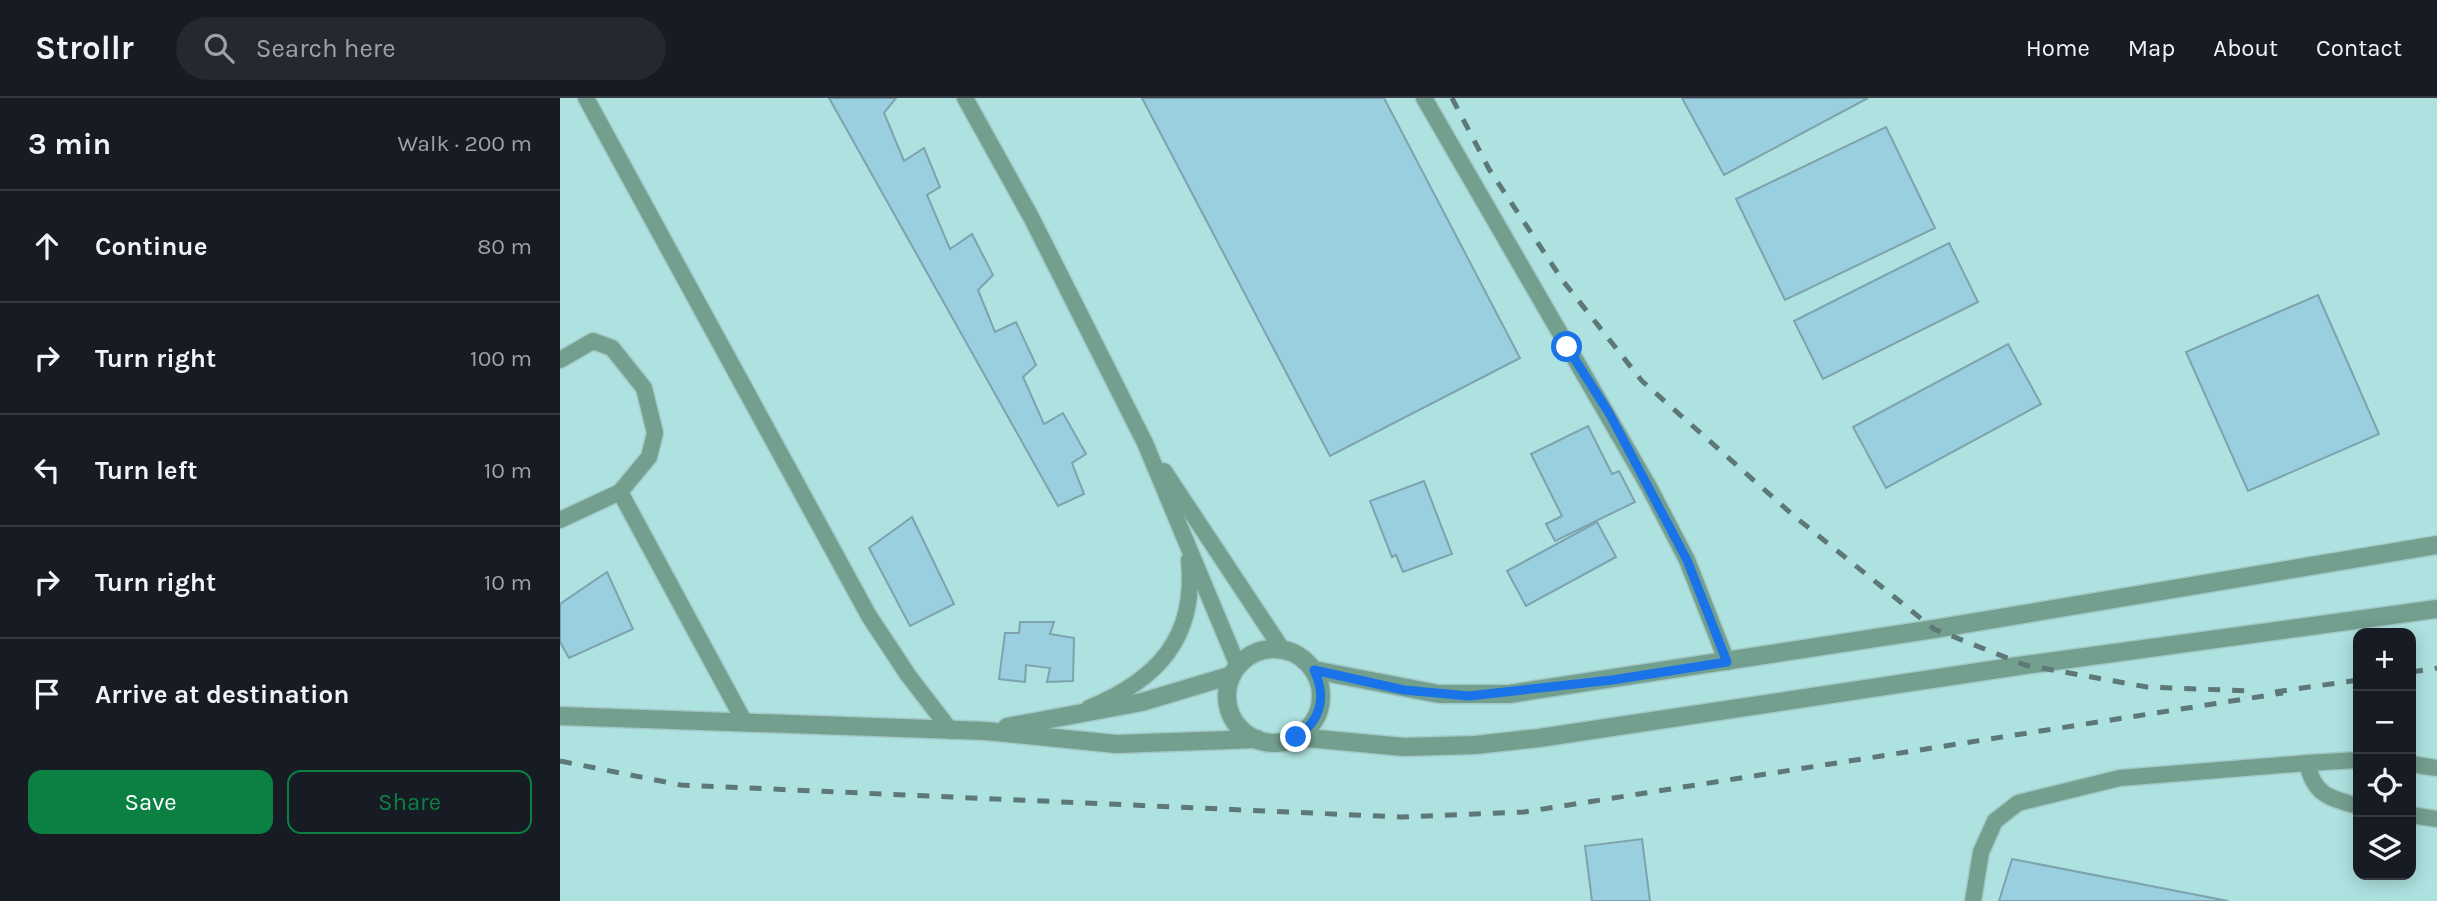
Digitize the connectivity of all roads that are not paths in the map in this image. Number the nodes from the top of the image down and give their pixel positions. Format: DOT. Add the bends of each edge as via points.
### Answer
graph roads {
  1 [pos="586,98"];
  2 [pos="965,98"];
  3 [pos="1424,98"];
  4 [pos="560,360"];
  5 [pos="1145,443"];
  6 [pos="620,492"];
  7 [pos="560,520"];
  8 [pos="1182,534"];
  9 [pos="2437,545"];
  10 [pos="2437,609"];
  11 [pos="1282,649"];
  12 [pos="1727,662"];
  13 [pos="1314,670"];
  14 [pos="1235,671"];
  15 [pos="560,716"];
  16 [pos="1066,717"];
  17 [pos="745,723"];
  18 [pos="950,731"];
  19 [pos="986,731"];
  20 [pos="1296,737"];
  21 [pos="1257,739"];
  22 [pos="2353,760"];
  23 [pos="2307,763"];
  24 [pos="2416,765"];
  25 [pos="2437,768"];
  26 [pos="2353,804"];
  27 [pos="2416,816"];
  28 [pos="2437,819"];
  29 [pos="1973,901"];
  1 -- 18 [label="lane" via="869,616"];
  2 -- 5 [label="lane"];
  3 -- 12 [label="lane" via="1649,487 1687,560"];
  4 -- 6 [label="lane" via="593,341 612,348 644,388 655,433 649,457"];
  5 -- 8 [label="lane"];
  5 -- 11 [label="lane"];
  6 -- 7 [label="lane"];
  6 -- 17 [label="lane"];
  8 -- 14 [label="lane"];
  8 -- 16 [label="lane" via="1190,585 1185,615 1163,660 1132,688"];
  9 -- 12 [label="street"];
  10 -- 20 [label="street" via="1539,738 1404,747"];
  11 -- 13 [label="street" via="1300,656"];
  11 -- 14 [label="street" via="1255,653"];
  12 -- 13 [label="street" via="1469,696 1404,690"];
  13 -- 20 [label="street" via="1321,687 1320,705 1314,722"];
  14 -- 16 [label="street" via="1142,702"];
  14 -- 21 [label="street" via="1227,694 1230,713"];
  15 -- 17 [label="street"];
  16 -- 19 [label="street"];
  17 -- 18 [label="street"];
  18 -- 19 [label="street"];
  19 -- 21 [label="street" via="1116,744"];
  20 -- 21 [label="street" via="1276,743"];
  22 -- 23 [label="lane"];
  23 -- 26 [label="lane" via="2319,792"];
  23 -- 29 [label="lane" via="2120,779 2018,803 1995,821 1982,852"];
  24 -- 25 [label="lane"];
  27 -- 28 [label="lane"];
}
